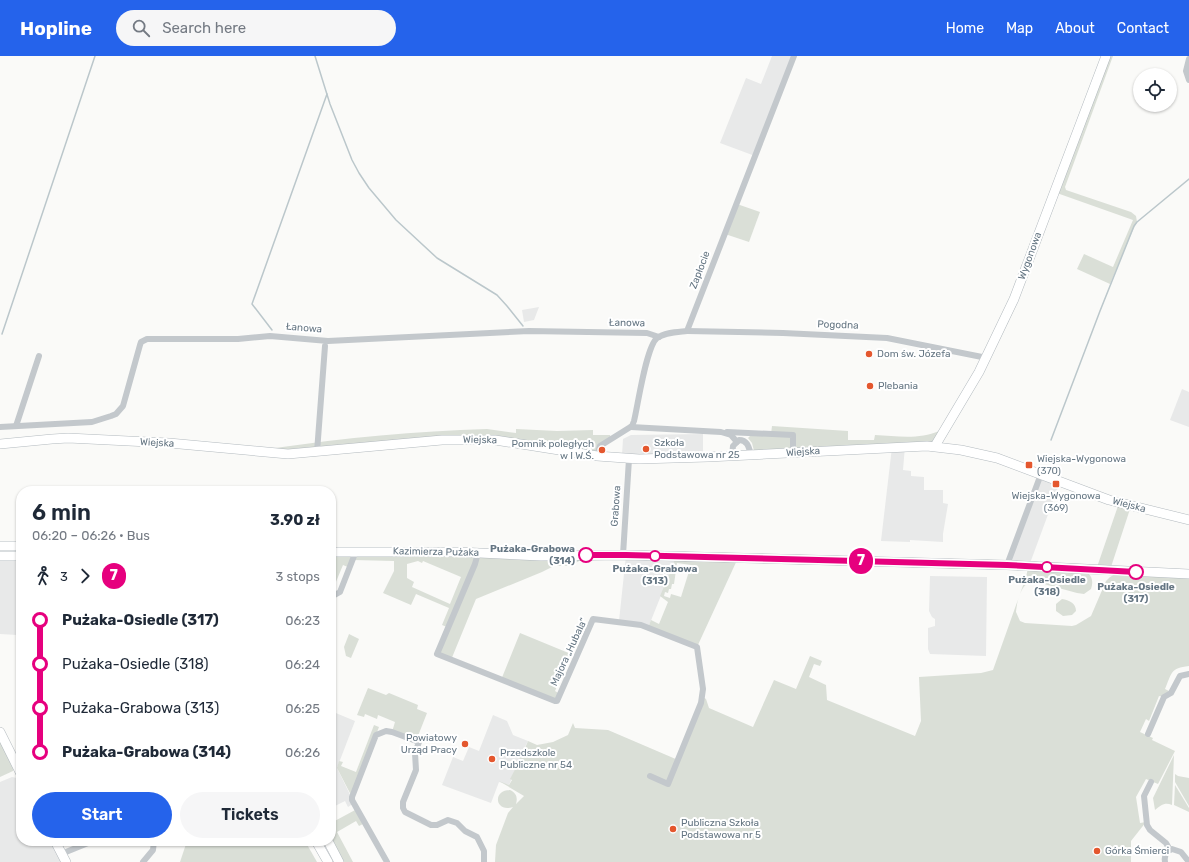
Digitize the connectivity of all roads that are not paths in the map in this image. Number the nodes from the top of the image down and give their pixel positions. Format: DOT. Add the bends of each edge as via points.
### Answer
graph roads {
  1 [pos="794,56"];
  2 [pos="1106,56"];
  3 [pos="1189,59"];
  4 [pos="1189,80"];
  5 [pos="687,332"];
  6 [pos="659,337"];
  7 [pos="325,346"];
  8 [pos="39,356"];
  9 [pos="987,358"];
  10 [pos="16,426"];
  11 [pos="0,427"];
  12 [pos="631,427"];
  13 [pos="721,432"];
  14 [pos="754,433"];
  15 [pos="744,441"];
  16 [pos="737,442"];
  17 [pos="0,444"];
  18 [pos="935,446"];
  19 [pos="317,452"];
  20 [pos="793,453"];
  21 [pos="751,455"];
  22 [pos="596,456"];
  23 [pos="732,456"];
  24 [pos="629,459"];
  25 [pos="1041,474"];
  26 [pos="1189,520"];
  27 [pos="0,546"];
  28 [pos="16,546"];
  29 [pos="336,552"];
  30 [pos="356,552"];
  31 [pos="478,553"];
  32 [pos="623,555"];
  33 [pos="0,556"];
  34 [pos="16,556"];
  35 [pos="1007,565"];
  36 [pos="1189,574"];
  37 [pos="336,594"];
  38 [pos="1189,674"];
  39 [pos="0,732"];
  40 [pos="1148,734"];
  41 [pos="16,764"];
  42 [pos="650,776"];
  43 [pos="1151,782"];
  44 [pos="58,846"];
  45 [pos="84,846"];
  46 [pos="153,846"];
  47 [pos="319,846"];
  48 [pos="331,846"];
  49 [pos="1170,850"];
  50 [pos="64,858"];
  51 [pos="143,862"];
  52 [pos="328,862"];
  53 [pos="339,862"];
  54 [pos="387,862"];
  55 [pos="484,862"];
  56 [pos="1165,862"];
  57 [pos="1189,862"];
  1 -- 5 [label="street, Zapłocie"];
  2 -- 9 [label="street, Wygonowa" via="1021,281"];
  3 -- 4 [label="street" via="1186,71"];
  5 -- 6 [label="street" via="668,333"];
  5 -- 9 [label="street, Pogodna" via="791,333 887,338"];
  6 -- 10 [label="street, Łanowa" via="647,333 529,331 328,341 270,336 246,339 147,339 141,342 123,406 116,414 92,422"];
  6 -- 12 [label="street" via="652,344"];
  7 -- 19 [label="street"];
  8 -- 10 [label="street"];
  9 -- 18 [label="street, Wygonowa"];
  10 -- 11 [label="street, Łanowa"];
  12 -- 13 [label="street"];
  12 -- 22 [label="street" via="600,446"];
  13 -- 14 [label="street"];
  13 -- 16 [label="street" via="731,434"];
  14 -- 15 [label="street"];
  14 -- 20 [label="street" via="793,434"];
  15 -- 16 [label="street"];
  15 -- 21 [label="street"];
  16 -- 23 [label="street" via="733,446"];
  17 -- 19 [label="street, Wiejska" via="68,438 166,443 288,454"];
  18 -- 20 [label="street, Wiejska"];
  18 -- 25 [label="street, Wiejska" via="991,457"];
  19 -- 22 [label="street, Wiejska" via="476,439"];
  20 -- 21 [label="street, Wiejska"];
  21 -- 23 [label="street, Wiejska"];
  22 -- 24 [label="street, Wiejska"];
  23 -- 24 [label="street, Wiejska"];
  24 -- 32 [label="street, Grabowa"];
  25 -- 26 [label="street, Wiejska" via="1109,500"];
  25 -- 35 [label="street"];
  27 -- 28 [label="street"];
  29 -- 30 [label="street, Kazimierza Pużaka"];
  30 -- 31 [label="street, Kazimierza Pużaka"];
  30 -- 37 [label="street" via="340,592"];
  31 -- 32 [label="street, Kazimierza Pużaka" via="541,556"];
  31 -- 42 [label="street, Majora „Hubala”" via="436,654 557,701 593,619 641,625 697,647 703,689 701,703 668,784"];
  32 -- 35 [label="street, Kazimierza Pużaka"];
  33 -- 34 [label="street"];
  35 -- 36 [label="street, Kazimierza Pużaka"];
  38 -- 40 [label="street" via="1180,676 1171,693 1164,697"];
  39 -- 41 [label="street"];
  43 -- 49 [label="street" via="1144,796 1147,825"];
  44 -- 50 [label="street"];
  45 -- 50 [label="street"];
  46 -- 51 [label="street" via="151,854"];
  47 -- 52 [label="street"];
  48 -- 53 [label="street"];
  49 -- 56 [label="street" via="1165,855"];
  49 -- 57 [label="street" via="1179,851"];
  54 -- 55 [label="street" via="352,800 376,735 386,731 419,742 415,753 416,770 403,802 405,812 431,825 448,820 457,823 477,838 484,852"];
}
